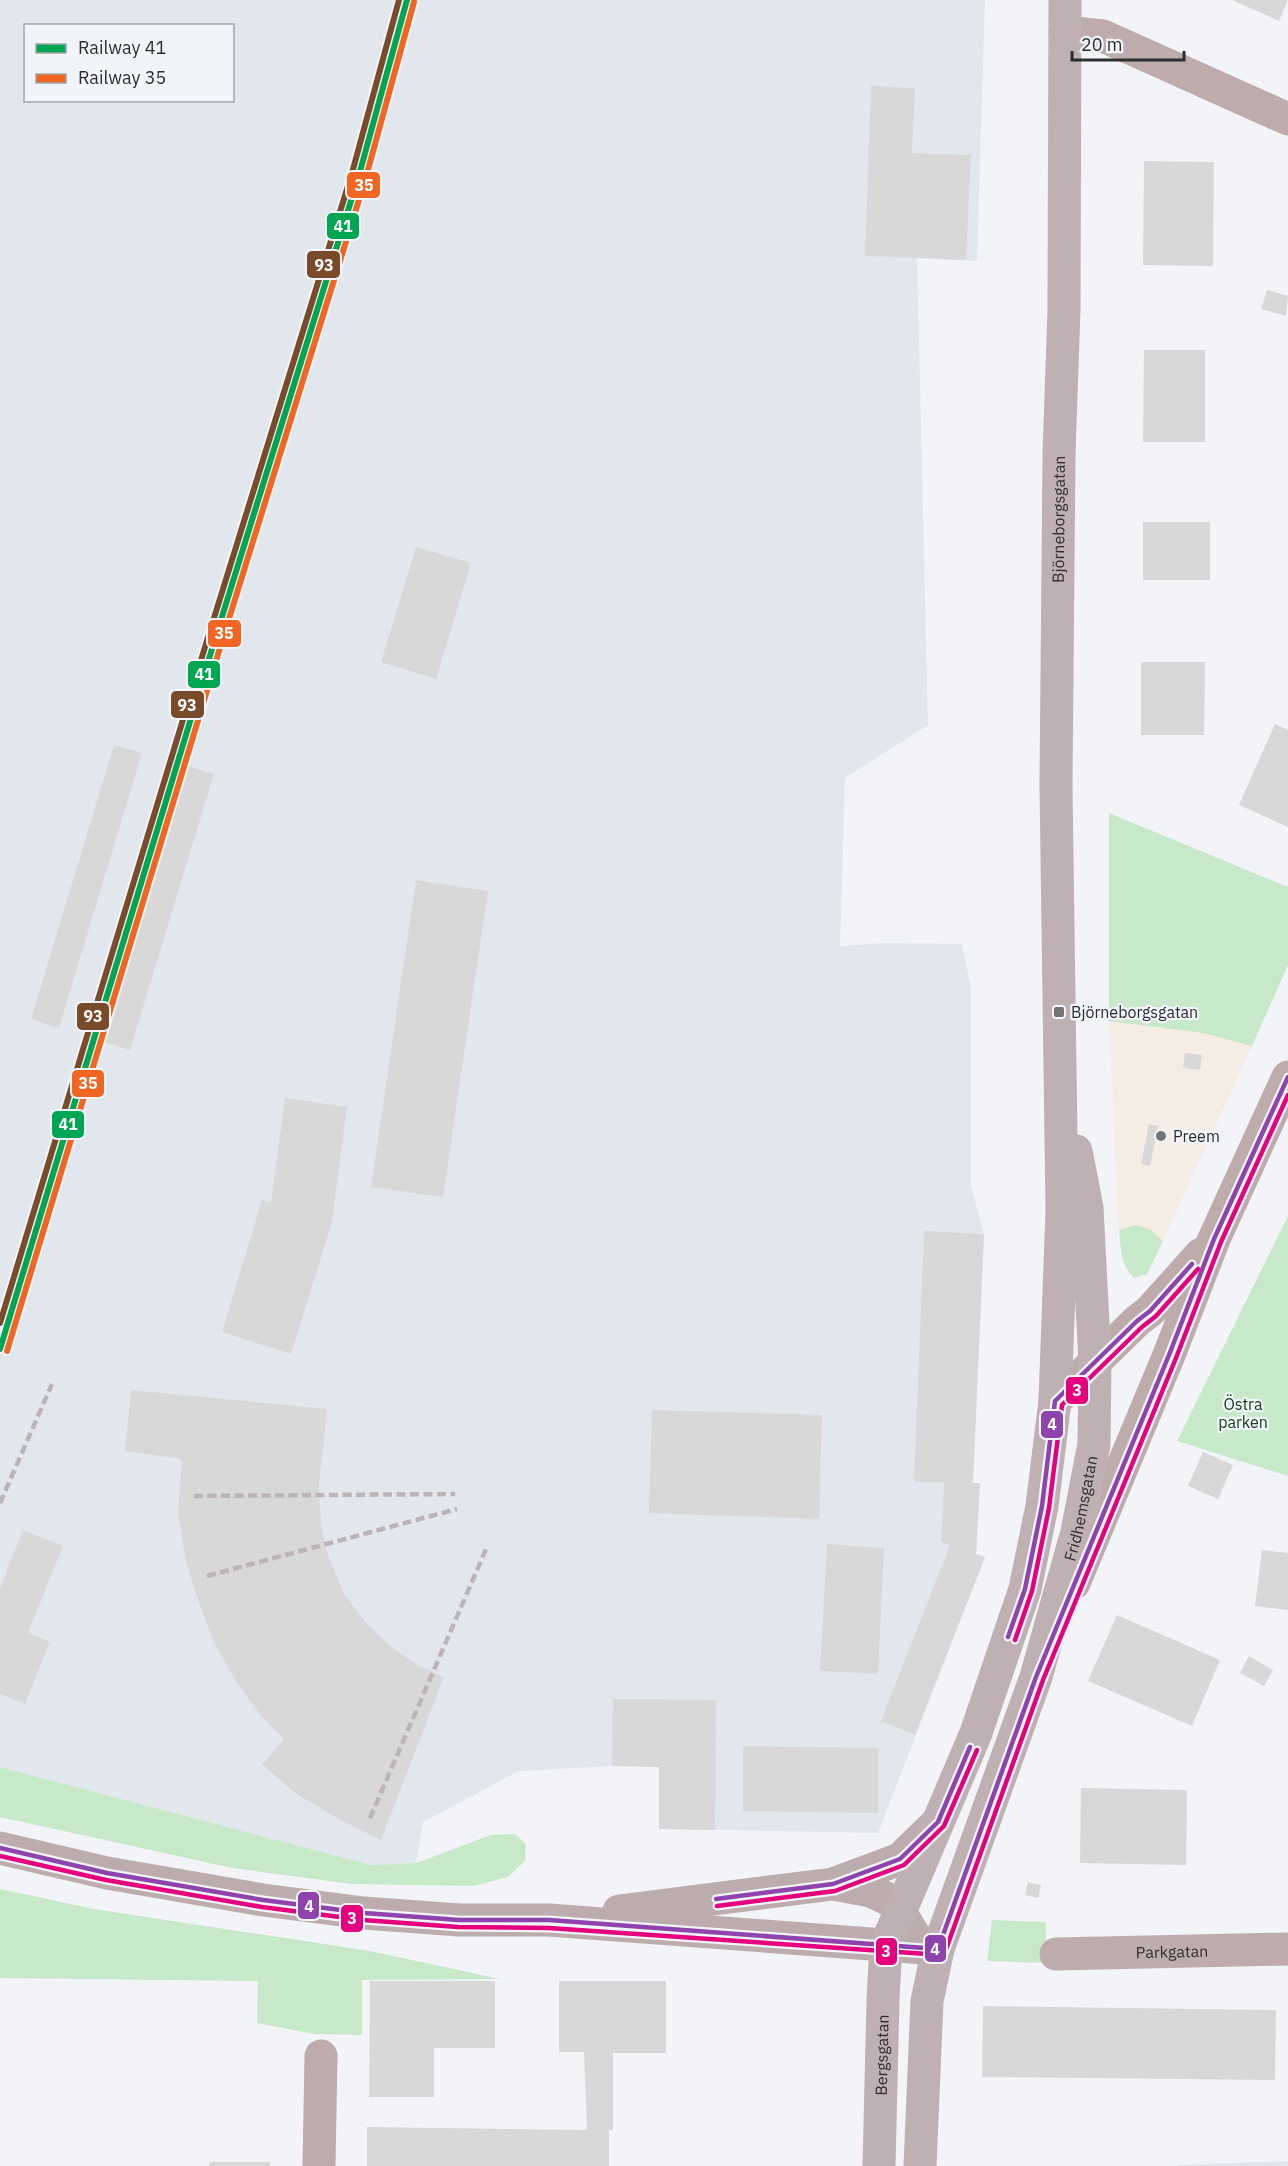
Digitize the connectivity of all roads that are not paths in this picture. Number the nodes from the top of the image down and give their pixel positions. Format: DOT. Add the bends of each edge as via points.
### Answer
graph roads {
  1 [pos="1065,16"];
  2 [pos="1288,119"];
  3 [pos="1061,1076"];
  4 [pos="1288,1077"];
  5 [pos="1214,1239"];
  6 [pos="1095,1363"];
  7 [pos="1055,1401"];
  8 [pos="1094,1444"];
  9 [pos="1036,1677"];
  10 [pos="938,1822"];
  11 [pos="0,1848"];
  12 [pos="833,1884"];
  13 [pos="900,1912"];
  14 [pos="549,1920"];
  15 [pos="886,1945"];
  16 [pos="928,1949"];
  17 [pos="1288,1949"];
  18 [pos="1056,1954"];
  19 [pos="321,2056"];
  20 [pos="320,2166"];
  21 [pos="879,2166"];
  22 [pos="920,2166"];
  1 -- 2 [label="street"];
  1 -- 3 [label="highway, Björneborgsgatan" via="1056,785"];
  3 -- 6 [label="highway, Björneborgsgatan" via="1088,1208"];
  3 -- 7 [label="highway, Björneborgsgatan" via="1062,1210"];
  4 -- 5 [label="street, Fridhemsgatan"];
  5 -- 6 [label="street, Fridhemsgatan" via="1150,1311"];
  5 -- 9 [label="street, Fridhemsgatan"];
  6 -- 7 [label="street, Fridhemsgatan"];
  6 -- 8 [label="highway, Björneborgsgatan"];
  7 -- 10 [label="highway" via="1042,1506 1025,1589 976,1733"];
  8 -- 9 [label="highway, Fridhemsgatan" via="1077,1532"];
  9 -- 16 [label="highway, Fridhemsgatan"];
  10 -- 12 [label="main road" via="900,1859"];
  10 -- 13 [label="highway"];
  11 -- 14 [label="main road" via="107,1873 263,1900 459,1920"];
  12 -- 13 [label="main road" via="871,1891 894,1902"];
  12 -- 14 [label="main road"];
  13 -- 15 [label="highway"];
  13 -- 16 [label="main road" via="917,1940"];
  14 -- 15 [label="main road"];
  15 -- 16 [label="main road"];
  15 -- 21 [label="highway, Bergsgatan"];
  16 -- 22 [label="highway"];
  17 -- 18 [label="street, Parkgatan"];
  19 -- 20 [label="street"];
}
